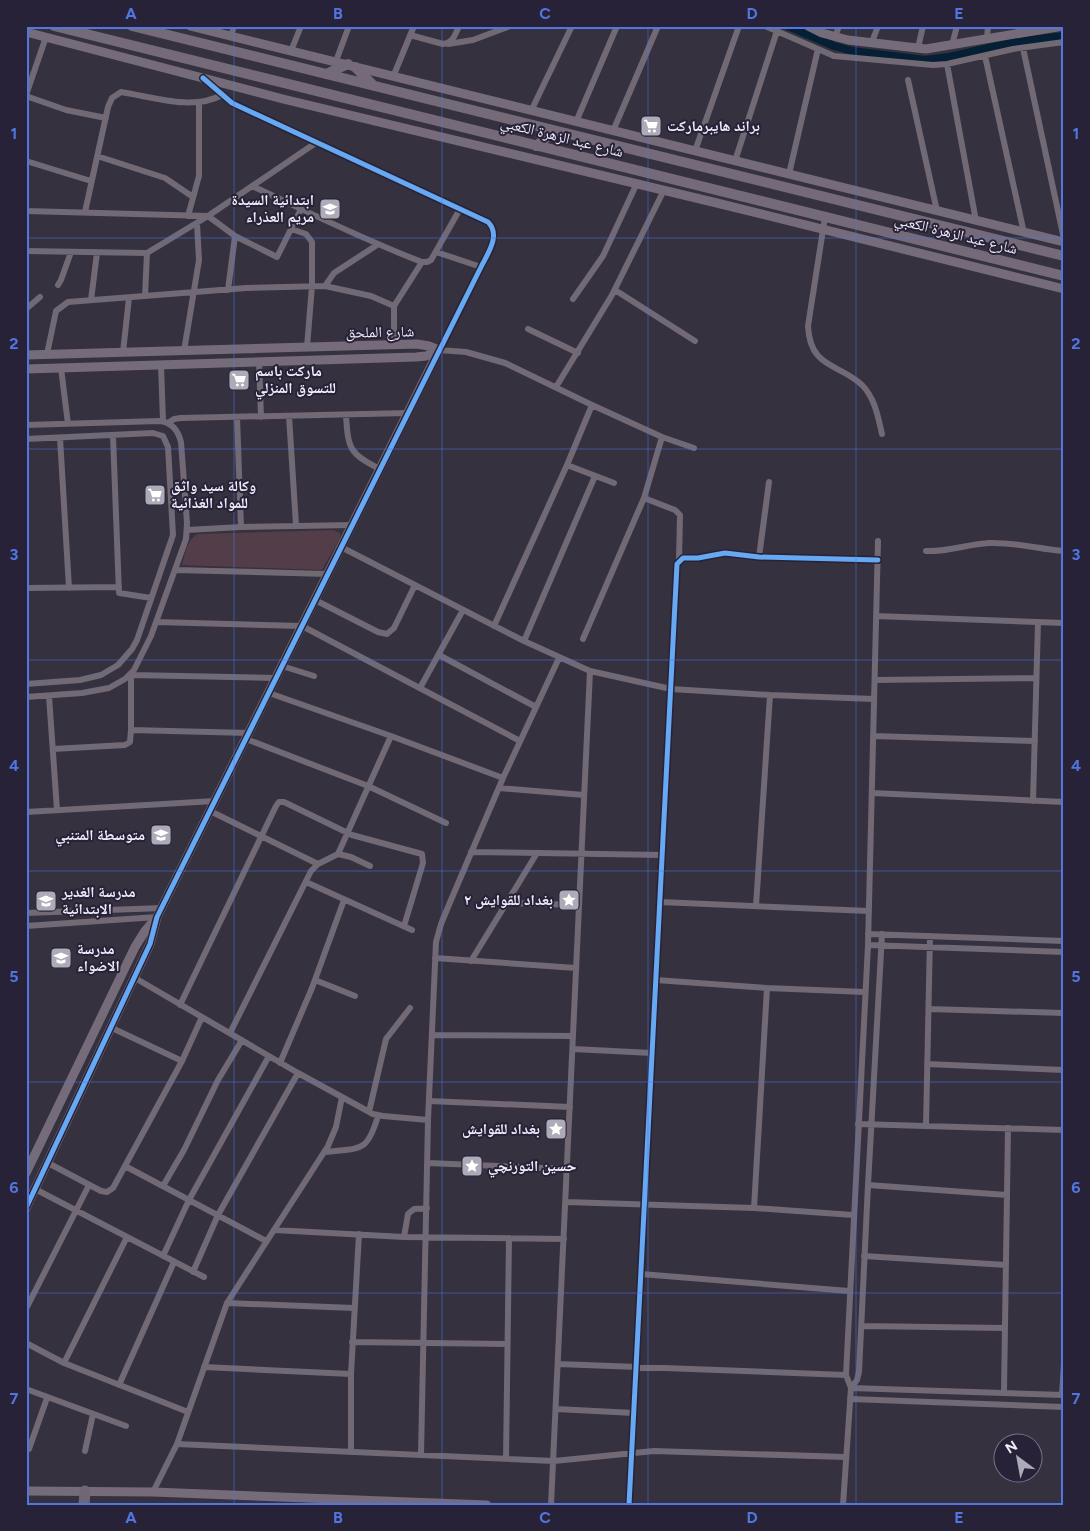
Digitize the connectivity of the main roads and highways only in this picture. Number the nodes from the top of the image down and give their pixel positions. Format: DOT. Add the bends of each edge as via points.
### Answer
graph roads {
  1 [pos="54,26"];
  2 [pos="132,26"];
  3 [pos="326,74"];
  4 [pos="374,86"];
  5 [pos="545,128"];
  6 [pos="579,136"];
  7 [pos="536,146"];
  8 [pos="575,156"];
  9 [pos="1064,256"];
  10 [pos="1064,276"];
  11 [pos="85,1491"];
  12 [pos="84,1505"];
  1 -- 7 [label="main road, شارع عبد الزهرة الكعبي"];
  2 -- 3 [label="main road, شارع عبد الزهرة الكعبي"];
  3 -- 4 [label="main road, شارع عبد الزهرة الكعبي"];
  3 -- 4 [label="main road" via="352,66"];
  4 -- 5 [label="main road, شارع عبد الزهرة الكعبي"];
  5 -- 6 [label="main road, شارع عبد الزهرة الكعبي"];
  5 -- 7 [label="main road" via="545,139"];
  6 -- 8 [label="main road" via="573,145"];
  6 -- 9 [label="main road, شارع عبد الزهرة الكعبي"];
  7 -- 8 [label="main road, شارع عبد الزهرة الكعبي"];
  8 -- 10 [label="main road, شارع عبد الزهرة الكعبي"];
  11 -- 12 [label="highway"];
}
